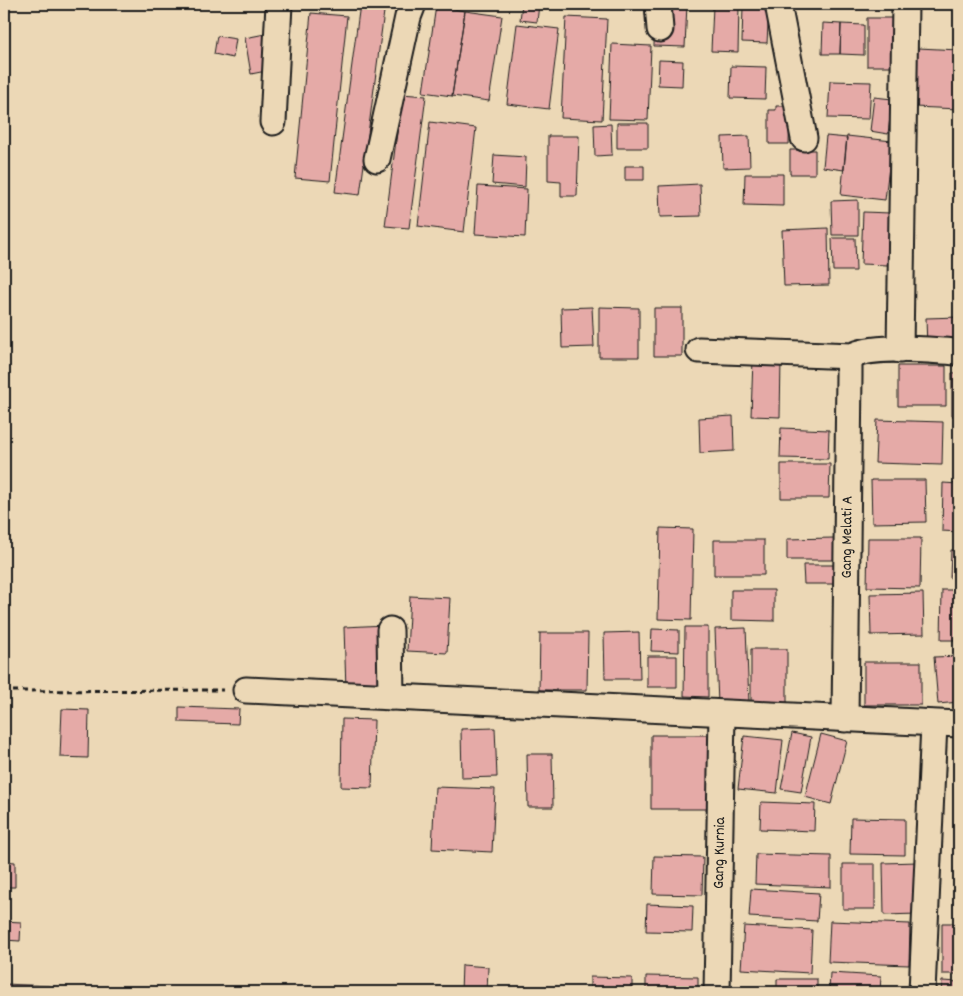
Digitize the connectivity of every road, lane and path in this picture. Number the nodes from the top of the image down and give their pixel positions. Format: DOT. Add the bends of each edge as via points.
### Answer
graph roads {
  1 [pos="279,4"];
  2 [pos="414,4"];
  3 [pos="658,4"];
  4 [pos="778,4"];
  5 [pos="905,4"];
  6 [pos="660,29"];
  7 [pos="273,122"];
  8 [pos="804,138"];
  9 [pos="376,158"];
  10 [pos="699,350"];
  11 [pos="900,350"];
  12 [pos="959,352"];
  13 [pos="853,356"];
  14 [pos="390,630"];
  15 [pos="246,690"];
  16 [pos="4,691"];
  17 [pos="391,697"];
  18 [pos="722,714"];
  19 [pos="845,719"];
  20 [pos="934,724"];
  21 [pos="959,724"];
  22 [pos="717,992"];
  23 [pos="922,992"];
  1 -- 7 [label="street"];
  2 -- 9 [label="street" via="408,17"];
  3 -- 6 [label="street"];
  4 -- 8 [label="street"];
  5 -- 11 [label="street"];
  10 -- 13 [label="street"];
  11 -- 12 [label="street"];
  11 -- 13 [label="street" via="868,350"];
  13 -- 19 [label="street, Gang Melati A" via="848,375"];
  14 -- 17 [label="street"];
  15 -- 16 [label="path"];
  15 -- 17 [label="street"];
  17 -- 18 [label="street"];
  18 -- 19 [label="street"];
  18 -- 22 [label="street, Gang Kurnia"];
  19 -- 20 [label="street"];
  20 -- 21 [label="street"];
  20 -- 23 [label="street"];
}
